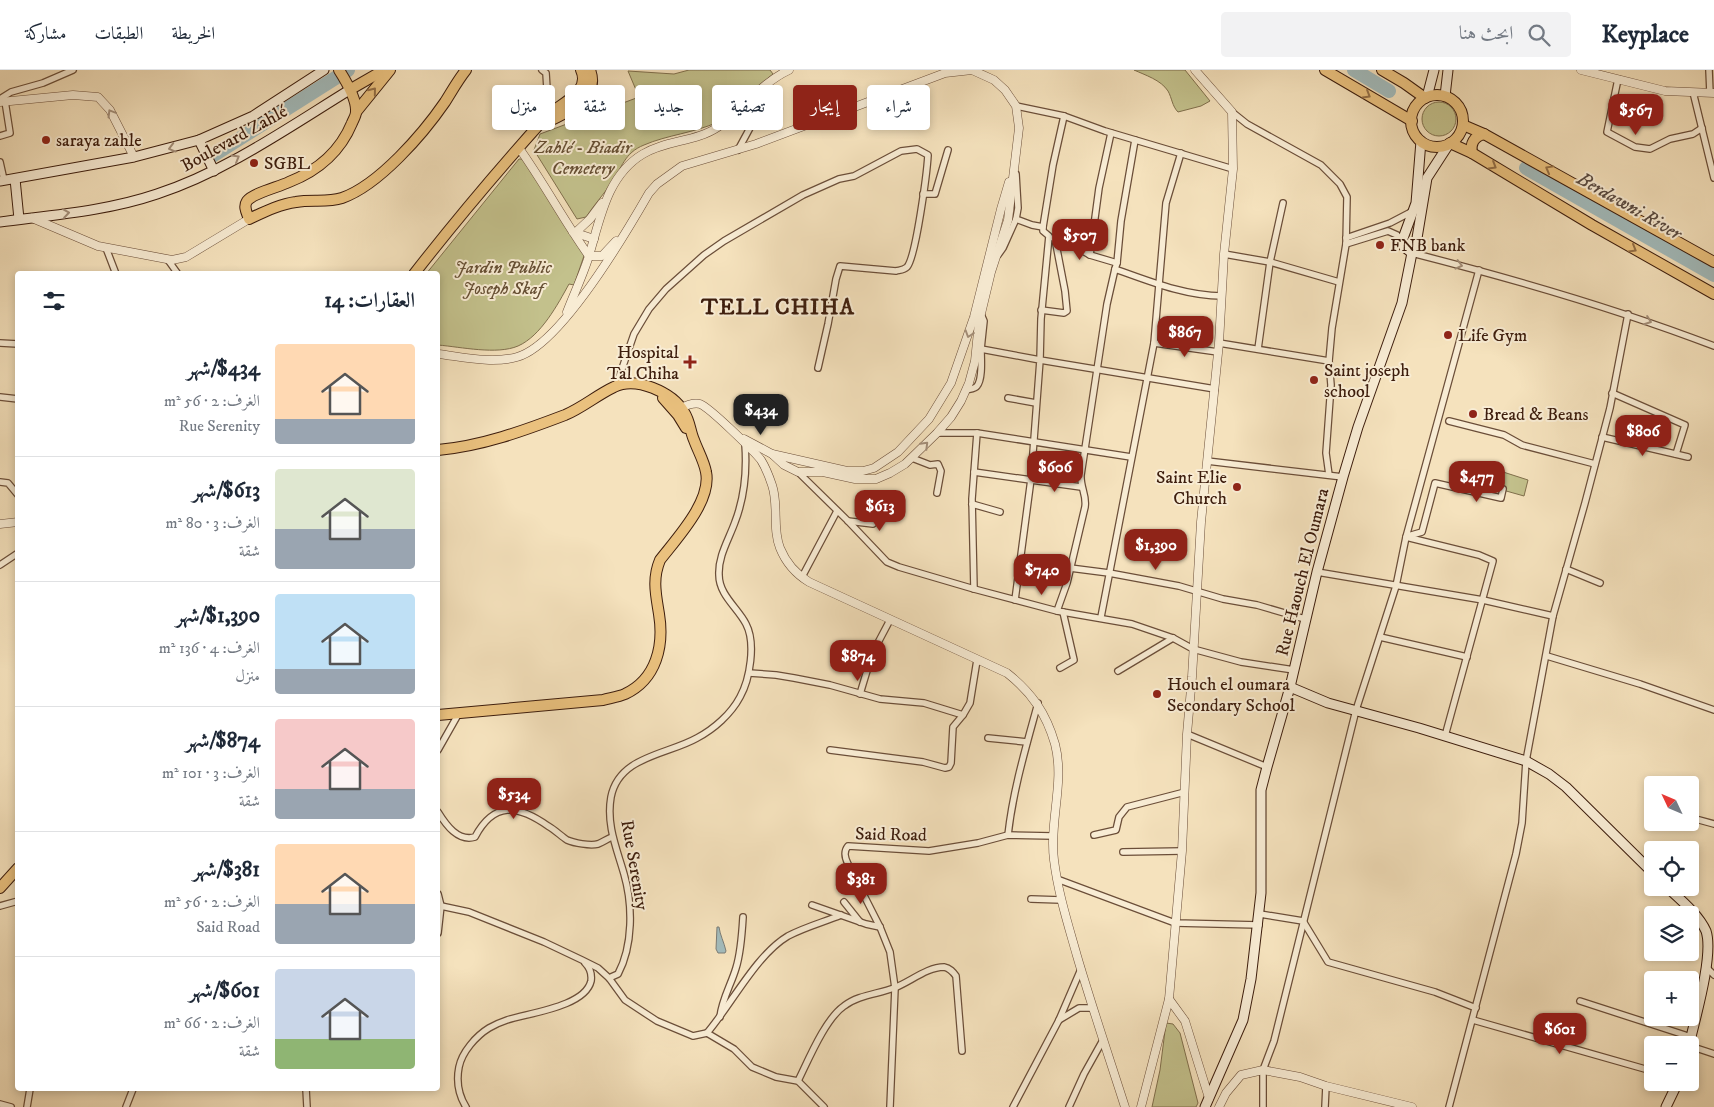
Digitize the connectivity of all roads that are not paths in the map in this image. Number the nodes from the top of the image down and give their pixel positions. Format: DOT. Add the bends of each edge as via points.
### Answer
graph roads {
  1 [pos="72,70"];
  2 [pos="324,70"];
  3 [pos="340,70"];
  4 [pos="384,70"];
  5 [pos="390,70"];
  6 [pos="466,70"];
  7 [pos="542,70"];
  8 [pos="581,70"];
  9 [pos="590,70"];
  10 [pos="789,70"];
  11 [pos="1195,70"];
  12 [pos="1325,70"];
  13 [pos="1382,70"];
  14 [pos="1434,70"];
  15 [pos="1448,70"];
  16 [pos="1581,70"];
  17 [pos="1709,70"];
  18 [pos="1618,79"];
  19 [pos="547,85"];
  20 [pos="349,86"];
  21 [pos="1413,89"];
  22 [pos="1694,92"];
  23 [pos="1712,93"];
  24 [pos="1445,96"];
  25 [pos="1426,98"];
  26 [pos="2,101"];
  27 [pos="1016,106"];
  28 [pos="555,109"];
  29 [pos="356,112"];
  30 [pos="1232,112"];
  31 [pos="1399,114"];
  32 [pos="1064,116"];
  33 [pos="555,117"];
  34 [pos="1412,121"];
  35 [pos="1463,125"];
  36 [pos="1702,128"];
  37 [pos="535,130"];
  38 [pos="749,130"];
  39 [pos="1111,133"];
  40 [pos="1484,134"];
  41 [pos="0,136"];
  42 [pos="199,140"];
  43 [pos="1136,140"];
  44 [pos="1421,141"];
  45 [pos="1449,143"];
  46 [pos="519,148"];
  47 [pos="738,150"];
  48 [pos="948,150"];
  49 [pos="1181,153"];
  50 [pos="1472,153"];
  51 [pos="1015,154"];
  52 [pos="134,156"];
  53 [pos="1419,159"];
  54 [pos="0,162"];
  55 [pos="1014,169"];
  56 [pos="1233,169"];
  57 [pos="214,171"];
  58 [pos="1430,171"];
  59 [pos="1714,178"];
  60 [pos="14,179"];
  61 [pos="2,181"];
  62 [pos="922,194"];
  63 [pos="605,200"];
  64 [pos="1283,203"];
  65 [pos="1001,208"];
  66 [pos="1010,210"];
  67 [pos="1414,210"];
  68 [pos="636,217"];
  69 [pos="32,218"];
  70 [pos="19,219"];
  71 [pos="249,219"];
  72 [pos="1016,220"];
  73 [pos="998,221"];
  74 [pos="0,222"];
  75 [pos="1007,222"];
  76 [pos="1392,222"];
  77 [pos="1043,227"];
  78 [pos="573,232"];
  79 [pos="1394,233"];
  80 [pos="1052,238"];
  81 [pos="594,239"];
  82 [pos="1346,241"];
  83 [pos="1402,241"];
  84 [pos="106,248"];
  85 [pos="1412,253"];
  86 [pos="1224,254"];
  87 [pos="1090,255"];
  88 [pos="589,256"];
  89 [pos="993,256"];
  90 [pos="168,260"];
  91 [pos="1270,262"];
  92 [pos="1714,262"];
  93 [pos="1116,266"];
  94 [pos="585,268"];
  95 [pos="1479,270"];
  96 [pos="115,271"];
  97 [pos="175,271"];
  98 [pos="416,271"];
  99 [pos="599,275"];
  100 [pos="1339,282"];
  101 [pos="1159,285"];
  102 [pos="1714,294"];
  103 [pos="1222,296"];
  104 [pos="1041,310"];
  105 [pos="981,314"];
  106 [pos="1628,314"];
  107 [pos="563,321"];
  108 [pos="0,343"];
  109 [pos="1154,343"];
  110 [pos="15,344"];
  111 [pos="1219,344"];
  112 [pos="1714,346"];
  113 [pos="981,349"];
  114 [pos="1258,349"];
  115 [pos="1218,352"];
  116 [pos="440,354"];
  117 [pos="1040,360"];
  118 [pos="1329,361"];
  119 [pos="818,368"];
  120 [pos="1097,370"];
  121 [pos="1146,379"];
  122 [pos="616,386"];
  123 [pos="1215,389"];
  124 [pos="966,390"];
  125 [pos="1612,393"];
  126 [pos="0,397"];
  127 [pos="1008,398"];
  128 [pos="15,399"];
  129 [pos="1036,403"];
  130 [pos="680,413"];
  131 [pos="1449,421"];
  132 [pos="937,433"];
  133 [pos="977,434"];
  134 [pos="739,437"];
  135 [pos="1602,437"];
  136 [pos="1035,441"];
  137 [pos="745,444"];
  138 [pos="440,450"];
  139 [pos="1084,450"];
  140 [pos="898,452"];
  141 [pos="772,454"];
  142 [pos="1676,454"];
  143 [pos="1131,457"];
  144 [pos="1688,457"];
  145 [pos="912,458"];
  146 [pos="1207,461"];
  147 [pos="905,464"];
  148 [pos="1595,464"];
  149 [pos="874,468"];
  150 [pos="798,472"];
  151 [pos="974,472"];
  152 [pos="1329,475"];
  153 [pos="1343,477"];
  154 [pos="876,479"];
  155 [pos="1031,479"];
  156 [pos="0,482"];
  157 [pos="1081,487"];
  158 [pos="1503,490"];
  159 [pos="15,491"];
  160 [pos="937,493"];
  161 [pos="883,498"];
  162 [pos="972,504"];
  163 [pos="837,511"];
  164 [pos="1000,512"];
  165 [pos="848,521"];
  166 [pos="15,522"];
  167 [pos="0,524"];
  168 [pos="1406,537"];
  169 [pos="15,555"];
  170 [pos="0,565"];
  171 [pos="1070,568"];
  172 [pos="1566,569"];
  173 [pos="1317,572"];
  174 [pos="1110,573"];
  175 [pos="802,577"];
  176 [pos="1600,583"];
  177 [pos="1396,586"];
  178 [pos="974,590"];
  179 [pos="1196,591"];
  180 [pos="1015,600"];
  181 [pos="1483,600"];
  182 [pos="1060,611"];
  183 [pos="1553,616"];
  184 [pos="1100,617"];
  185 [pos="1305,619"];
  186 [pos="890,620"];
  187 [pos="1380,637"];
  188 [pos="1173,638"];
  189 [pos="1193,649"];
  190 [pos="1546,656"];
  191 [pos="1467,657"];
  192 [pos="978,660"];
  193 [pos="1060,668"];
  194 [pos="1294,670"];
  195 [pos="1118,671"];
  196 [pos="749,674"];
  197 [pos="1290,687"];
  198 [pos="860,694"];
  199 [pos="1038,704"];
  200 [pos="1356,710"];
  201 [pos="1714,710"];
  202 [pos="459,712"];
  203 [pos="440,715"];
  204 [pos="963,715"];
  205 [pos="1188,734"];
  206 [pos="1445,736"];
  207 [pos="988,738"];
  208 [pos="1027,742"];
  209 [pos="440,746"];
  210 [pos="830,750"];
  211 [pos="1526,761"];
  212 [pos="1267,767"];
  213 [pos="1185,792"];
  214 [pos="440,814"];
  215 [pos="1699,820"];
  216 [pos="1714,824"];
  217 [pos="1094,834"];
  218 [pos="1008,835"];
  219 [pos="1053,836"];
  220 [pos="612,837"];
  221 [pos="1182,851"];
  222 [pos="1123,852"];
  223 [pos="1644,864"];
  224 [pos="15,871"];
  225 [pos="1057,879"];
  226 [pos="0,888"];
  227 [pos="1676,896"];
  228 [pos="1031,899"];
  229 [pos="1061,900"];
  230 [pos="15,902"];
  231 [pos="440,902"];
  232 [pos="844,902"];
  233 [pos="812,905"];
  234 [pos="0,906"];
  235 [pos="441,906"];
  236 [pos="1260,914"];
  237 [pos="440,915"];
  238 [pos="841,915"];
  239 [pos="743,917"];
  240 [pos="1303,921"];
  241 [pos="860,922"];
  242 [pos="1175,923"];
  243 [pos="1259,925"];
  244 [pos="880,927"];
  245 [pos="1711,935"];
  246 [pos="582,960"];
  247 [pos="1081,969"];
  248 [pos="1711,972"];
  249 [pos="609,978"];
  250 [pos="895,988"];
  251 [pos="1169,999"];
  252 [pos="1580,1001"];
  253 [pos="1093,1008"];
  254 [pos="1476,1008"];
  255 [pos="720,1018"];
  256 [pos="1059,1020"];
  257 [pos="1473,1020"];
  258 [pos="707,1033"];
  259 [pos="1674,1036"];
  260 [pos="1692,1036"];
  261 [pos="1103,1040"];
  262 [pos="1699,1046"];
  263 [pos="962,1050"];
  264 [pos="1714,1054"];
  265 [pos="1644,1068"];
  266 [pos="1263,1070"];
  267 [pos="798,1081"];
  268 [pos="1326,1086"];
  269 [pos="30,1091"];
  270 [pos="132,1091"];
  271 [pos="306,1091"];
  272 [pos="1674,1091"];
  273 [pos="1207,1103"];
  274 [pos="0,1104"];
  275 [pos="11,1107"];
  276 [pos="27,1107"];
  277 [pos="126,1107"];
  278 [pos="307,1107"];
  279 [pos="466,1107"];
  280 [pos="824,1107"];
  281 [pos="890,1107"];
  282 [pos="1013,1107"];
  283 [pos="1069,1107"];
  284 [pos="1125,1107"];
  285 [pos="1141,1107"];
  286 [pos="1219,1107"];
  287 [pos="1263,1107"];
  288 [pos="1325,1107"];
  289 [pos="1412,1107"];
  290 [pos="1449,1107"];
  291 [pos="1666,1107"];
  1 -- 26 [label="street" via="11,92"];
  2 -- 42 [label="main road, Boulevard Zahlé" via="253,116"];
  3 -- 20 [label="highway"];
  4 -- 20 [label="highway, Boulevard Zahlé"];
  29 -- 5 [label="highway, one-way"];
  6 -- 71 [label="highway" via="413,142 364,186 333,200 298,201"];
  7 -- 19 [label="street" via="546,73"];
  8 -- 28 [label="highway" via="582,82 578,92"];
  9 -- 33 [label="highway" via="591,87 584,99"];
  10 -- 63 [label="street" via="768,82 708,133 638,157 624,171"];
  11 -- 30 [label="street"];
  12 -- 31 [label="highway, one-way"];
  13 -- 21 [label="highway"];
  14 -- 25 [label="main road"];
  15 -- 24 [label="main road"];
  16 -- 18 [label="street"];
  17 -- 23 [label="street"];
  18 -- 22 [label="street" via="1665,90"];
  18 -- 36 [label="street" via="1607,132 1634,147 1650,149"];
  20 -- 29 [label="highway"];
  57 -- 20 [label="main road, Boulevard Zahlé, one-way"];
  21 -- 25 [label="highway"];
  21 -- 31 [label="highway" via="1411,104"];
  22 -- 23 [label="street"];
  22 -- 36 [label="street"];
  24 -- 25 [label="highway"];
  24 -- 35 [label="highway" via="1459,107"];
  25 -- 34 [label="highway" via="1413,112"];
  26 -- 41 [label="street" via="10,133"];
  52 -- 26 [label="street, one-way" via="110,110 98,97 73,95"];
  27 -- 32 [label="street"];
  27 -- 47 [label="street" via="1006,90 982,74 972,70 945,73"];
  27 -- 51 [label="street" via="1019,128"];
  29 -- 71 [label="highway" via="339,146 313,171 251,197 246,209"];
  30 -- 56 [label="street"];
  30 -- 82 [label="street" via="1247,124 1322,165 1336,180 1347,197"];
  31 -- 34 [label="highway"];
  32 -- 39 [label="street"];
  32 -- 77 [label="street"];
  34 -- 44 [label="highway" via="1414,132"];
  35 -- 40 [label="highway"];
  35 -- 45 [label="highway"];
  36 -- 59 [label="street"];
  37 -- 46 [label="highway"];
  38 -- 47 [label="street"];
  39 -- 43 [label="street"];
  39 -- 87 [label="street"];
  40 -- 50 [label="highway" via="1474,140"];
  92 -- 40 [label="highway, one-way"];
  42 -- 52 [label="main road, Boulevard Zahlé, one-way"];
  42 -- 57 [label="main road"];
  43 -- 49 [label="street"];
  43 -- 93 [label="street" via="1120,221"];
  44 -- 45 [label="highway" via="1438,147"];
  44 -- 53 [label="main road"];
  45 -- 50 [label="highway"];
  45 -- 58 [label="main road, Rue Haouch El Oumara"];
  46 -- 78 [label="street"];
  46 -- 98 [label="highway"];
  47 -- 68 [label="street" via="682,166 657,184"];
  48 -- 62 [label="street" via="935,194"];
  49 -- 56 [label="street"];
  49 -- 101 [label="street" via="1166,203"];
  50 -- 102 [label="highway, one-way"];
  51 -- 55 [label="street"];
  51 -- 72 [label="street"];
  52 -- 60 [label="main road, Boulevard Zahlé"];
  53 -- 58 [label="main road" via="1430,159"];
  53 -- 67 [label="main road"];
  54 -- 61 [label="street"];
  55 -- 65 [label="street"];
  55 -- 66 [label="street"];
  56 -- 86 [label="street"];
  69 -- 57 [label="main road, Boulevard Zahlé, one-way" via="132,202"];
  58 -- 85 [label="main road, Rue Haouch El Oumara"];
  60 -- 61 [label="main road, Boulevard Zahlé"];
  60 -- 70 [label="main road"];
  62 -- 119 [label="street" via="914,250 908,267 896,271 840,266"];
  62 -- 122 [label="street" via="928,155 917,149 901,151 854,176 803,195 724,241 666,289 649,309 634,334"];
  63 -- 78 [label="street" via="590,219"];
  63 -- 81 [label="street"];
  64 -- 91 [label="street"];
  65 -- 66 [label="street"];
  65 -- 73 [label="street"];
  66 -- 75 [label="street"];
  67 -- 76 [label="street"];
  67 -- 83 [label="main road"];
  68 -- 88 [label="street" via="606,254"];
  68 -- 99 [label="street"];
  69 -- 70 [label="main road, Boulevard Zahlé"];
  69 -- 84 [label="street"];
  70 -- 74 [label="main road, Boulevard Zahlé"];
  71 -- 90 [label="street" via="186,257"];
  72 -- 77 [label="street"];
  72 -- 89 [label="street" via="1004,248"];
  73 -- 75 [label="street"];
  73 -- 89 [label="street"];
  75 -- 89 [label="street"];
  76 -- 79 [label="street"];
  76 -- 82 [label="street"];
  77 -- 80 [label="street"];
  78 -- 81 [label="street"];
  78 -- 88 [label="street"];
  79 -- 82 [label="street" via="1384,231"];
  79 -- 83 [label="street"];
  80 -- 87 [label="street"];
  80 -- 104 [label="street"];
  80 -- 104 [label="street" via="1067,311"];
  81 -- 88 [label="street"];
  82 -- 100 [label="street"];
  83 -- 85 [label="main road" via="1406,250"];
  84 -- 90 [label="street"];
  84 -- 96 [label="street"];
  85 -- 95 [label="street, one-way"];
  85 -- 153 [label="main road, Rue Haouch El Oumara" via="1402,303"];
  86 -- 91 [label="street"];
  86 -- 103 [label="street"];
  87 -- 93 [label="street"];
  88 -- 94 [label="street"];
  89 -- 105 [label="street"];
  89 -- 140 [label="street, one-way" via="952,383 929,419"];
  90 -- 97 [label="street"];
  91 -- 100 [label="street"];
  91 -- 114 [label="street"];
  93 -- 101 [label="street"];
  93 -- 120 [label="street"];
  94 -- 99 [label="street"];
  94 -- 107 [label="street"];
  95 -- 106 [label="street"];
  95 -- 168 [label="street"];
  99 -- 107 [label="street"];
  100 -- 118 [label="street"];
  101 -- 103 [label="street" via="1204,296"];
  101 -- 109 [label="street"];
  103 -- 111 [label="street"];
  104 -- 117 [label="street"];
  105 -- 113 [label="street" via="984,321"];
  105 -- 124 [label="street" via="975,361"];
  106 -- 112 [label="street, one-way"];
  106 -- 125 [label="street"];
  107 -- 116 [label="street" via="537,347 519,357 496,360"];
  108 -- 110 [label="street"];
  109 -- 115 [label="street"];
  109 -- 121 [label="street"];
  111 -- 114 [label="street"];
  111 -- 115 [label="street"];
  113 -- 117 [label="street"];
  113 -- 124 [label="street" via="979,384"];
  114 -- 118 [label="street"];
  115 -- 123 [label="street"];
  117 -- 120 [label="street"];
  117 -- 129 [label="street"];
  118 -- 152 [label="street" via="1331,394 1326,453"];
  120 -- 121 [label="street"];
  120 -- 139 [label="street"];
  121 -- 123 [label="street"];
  121 -- 143 [label="street"];
  122 -- 130 [label="highway" via="634,383 658,391"];
  122 -- 138 [label="highway" via="569,413 518,433 481,444"];
  123 -- 146 [label="street"];
  124 -- 132 [label="street" via="951,417"];
  125 -- 135 [label="street"];
  125 -- 142 [label="street" via="1684,425"];
  126 -- 128 [label="street"];
  127 -- 129 [label="street"];
  129 -- 136 [label="street"];
  130 -- 134 [label="street" via="695,403 703,406"];
  130 -- 202 [label="highway" via="692,434 706,472 705,493 657,568 654,579 660,635 658,655 647,678 625,694 603,700"];
  131 -- 148 [label="street"];
  132 -- 133 [label="street"];
  145 -- 132 [label="street, one-way"];
  133 -- 136 [label="street"];
  133 -- 151 [label="street"];
  134 -- 137 [label="street"];
  134 -- 141 [label="street"];
  135 -- 142 [label="street"];
  135 -- 148 [label="street"];
  136 -- 139 [label="street"];
  136 -- 155 [label="street"];
  137 -- 175 [label="street" via="760,459 773,487 779,547"];
  137 -- 196 [label="street, Rue Serenity" via="746,475 742,498 718,576 724,594 750,633"];
  139 -- 143 [label="street"];
  139 -- 157 [label="street"];
  140 -- 147 [label="street"];
  140 -- 149 [label="street"];
  141 -- 149 [label="street" via="847,471"];
  141 -- 150 [label="street"];
  142 -- 144 [label="street"];
  143 -- 174 [label="street"];
  145 -- 147 [label="street"];
  145 -- 160 [label="street" via="930,465 938,464 941,470"];
  146 -- 152 [label="street"];
  146 -- 179 [label="street"];
  147 -- 154 [label="street"];
  148 -- 172 [label="street"];
  149 -- 154 [label="street"];
  150 -- 154 [label="street"];
  150 -- 163 [label="street"];
  151 -- 155 [label="street"];
  151 -- 162 [label="street"];
  152 -- 153 [label="street"];
  153 -- 173 [label="main road, Rue Haouch El Oumara"];
  155 -- 157 [label="street"];
  155 -- 180 [label="street"];
  156 -- 159 [label="street" via="8,483"];
  157 -- 171 [label="street" via="1086,498 1085,507"];
  158 -- 168 [label="street" via="1500,498 1435,483 1422,532"];
  161 -- 165 [label="street" via="879,518 873,524"];
  162 -- 164 [label="street"];
  162 -- 178 [label="street"];
  163 -- 165 [label="street"];
  163 -- 175 [label="street"];
  165 -- 178 [label="street" via="886,562"];
  166 -- 167 [label="street"];
  168 -- 177 [label="street"];
  168 -- 181 [label="street" via="1493,561"];
  169 -- 170 [label="street"];
  171 -- 174 [label="street"];
  171 -- 182 [label="street"];
  172 -- 176 [label="street"];
  172 -- 183 [label="street"];
  173 -- 177 [label="street"];
  173 -- 185 [label="main road, Rue Haouch El Oumara"];
  174 -- 179 [label="street"];
  174 -- 184 [label="street"];
  175 -- 186 [label="street"];
  177 -- 181 [label="street"];
  177 -- 187 [label="street"];
  178 -- 180 [label="street"];
  179 -- 185 [label="street"];
  179 -- 189 [label="street"];
  180 -- 182 [label="street"];
  181 -- 183 [label="street"];
  181 -- 191 [label="street"];
  182 -- 184 [label="street"];
  182 -- 193 [label="street" via="1074,660"];
  183 -- 190 [label="street"];
  184 -- 188 [label="street"];
  185 -- 194 [label="main road, Rue Haouch El Oumara"];
  186 -- 192 [label="street"];
  186 -- 198 [label="street" via="872,654"];
  187 -- 191 [label="street"];
  187 -- 200 [label="street"];
  188 -- 189 [label="street"];
  188 -- 195 [label="street"];
  189 -- 194 [label="street" via="1241,662"];
  189 -- 205 [label="street"];
  190 -- 201 [label="street"];
  190 -- 211 [label="street"];
  191 -- 206 [label="street"];
  192 -- 199 [label="street" via="1007,673 1024,686"];
  192 -- 204 [label="street" via="970,703"];
  194 -- 197 [label="main road, Rue Haouch El Oumara"];
  196 -- 198 [label="street" via="794,678"];
  196 -- 220 [label="street, Rue Serenity" via="741,696 718,725 697,739 638,762 622,774 611,797"];
  197 -- 200 [label="main road" via="1328,704"];
  197 -- 212 [label="main road, Rue Haouch El Oumara"];
  198 -- 204 [label="street" via="891,701 924,703"];
  199 -- 208 [label="street"];
  199 -- 219 [label="street" via="1055,744 1058,765"];
  200 -- 206 [label="main road"];
  200 -- 240 [label="street"];
  202 -- 203 [label="highway"];
  202 -- 209 [label="street"];
  204 -- 210 [label="street" via="953,727 949,767"];
  205 -- 212 [label="street"];
  205 -- 213 [label="street"];
  206 -- 211 [label="main road"];
  207 -- 208 [label="street"];
  208 -- 218 [label="street"];
  211 -- 223 [label="main road" via="1566,787"];
  211 -- 254 [label="street" via="1519,838"];
  212 -- 236 [label="main road, Rue Haouch El Oumara" via="1262,790"];
  213 -- 217 [label="street" via="1127,808 1119,817 1116,830"];
  213 -- 221 [label="street"];
  214 -- 220 [label="street" via="454,832 468,839 475,837 487,819 502,809 518,810 568,840 596,845"];
  215 -- 216 [label="street"];
  218 -- 219 [label="street, Said Road"];
  218 -- 244 [label="street, Said Road" via="929,851 848,846 844,856"];
  219 -- 225 [label="street"];
  220 -- 249 [label="street, Rue Serenity" via="624,874 630,916 624,961 618,974"];
  221 -- 222 [label="street"];
  221 -- 242 [label="street"];
  224 -- 226 [label="highway"];
  225 -- 229 [label="street"];
  225 -- 242 [label="street"];
  227 -- 245 [label="main road"];
  228 -- 229 [label="street"];
  229 -- 247 [label="street"];
  230 -- 234 [label="street"];
  231 -- 235 [label="street"];
  232 -- 241 [label="street"];
  233 -- 238 [label="street"];
  235 -- 237 [label="street"];
  235 -- 246 [label="street" via="469,912"];
  236 -- 240 [label="street"];
  236 -- 243 [label="main road, Rue Haouch El Oumara"];
  238 -- 241 [label="street"];
  238 -- 255 [label="street" via="787,937 768,953"];
  239 -- 255 [label="street" via="736,969 721,1006"];
  240 -- 254 [label="street" via="1328,962 1435,992"];
  240 -- 266 [label="street" via="1274,1041"];
  241 -- 244 [label="street"];
  242 -- 243 [label="street"];
  242 -- 251 [label="street"];
  243 -- 273 [label="main road, Rue Haouch El Oumara" via="1243,1020"];
  244 -- 250 [label="street, Said Road" via="890,952"];
  245 -- 248 [label="main road"];
  246 -- 249 [label="street"];
  246 -- 279 [label="street" via="589,967 591,981 587,989 574,999 505,1020 490,1027 470,1046 461,1058 458,1073 460,1098"];
  247 -- 253 [label="street"];
  247 -- 256 [label="street"];
  248 -- 260 [label="main road"];
  249 -- 258 [label="street" via="625,1000 657,1021 693,1036"];
  250 -- 263 [label="street" via="934,969 945,967 950,970 956,976"];
  250 -- 267 [label="street" via="843,1006 826,1028"];
  250 -- 281 [label="street, Said Road"];
  251 -- 273 [label="street" via="1185,1021"];
  251 -- 285 [label="street"];
  252 -- 259 [label="street"];
  253 -- 256 [label="street" via="1079,1008"];
  253 -- 261 [label="street"];
  254 -- 257 [label="street"];
  255 -- 258 [label="street"];
  256 -- 282 [label="street"];
  257 -- 265 [label="street"];
  257 -- 290 [label="street"];
  258 -- 267 [label="street" via="734,1049 752,1067"];
  261 -- 283 [label="street"];
  261 -- 284 [label="street"];
  262 -- 264 [label="street"];
  266 -- 268 [label="street"];
  266 -- 286 [label="street" via="1241,1075"];
  266 -- 287 [label="street"];
  267 -- 280 [label="street"];
  268 -- 288 [label="street"];
  268 -- 289 [label="street"];
  269 -- 276 [label="street"];
  270 -- 277 [label="street"];
  271 -- 278 [label="street"];
  272 -- 291 [label="main road"];
  274 -- 275 [label="street"];
}
